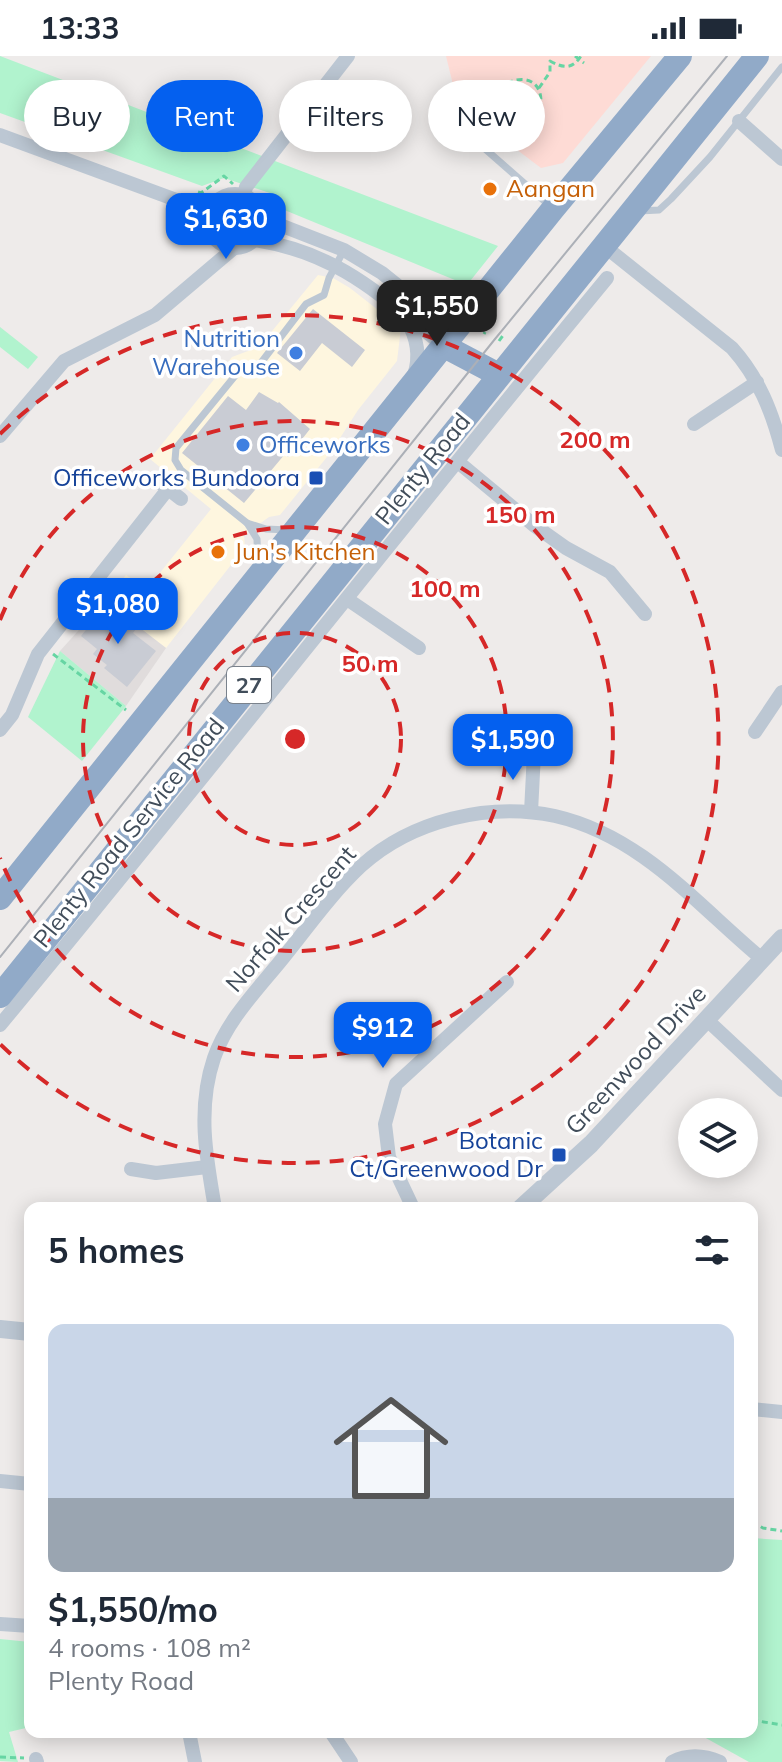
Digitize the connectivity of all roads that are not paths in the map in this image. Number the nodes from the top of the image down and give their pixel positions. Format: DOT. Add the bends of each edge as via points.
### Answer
graph roads {
  1 [pos="348,56"];
  2 [pos="680,56"];
  3 [pos="757,56"];
  4 [pos="782,67"];
  5 [pos="739,121"];
  6 [pos="0,135"];
  7 [pos="488,152"];
  8 [pos="782,159"];
  9 [pos="245,192"];
  10 [pos="553,209"];
  11 [pos="632,209"];
  12 [pos="209,212"];
  13 [pos="269,216"];
  14 [pos="212,237"];
  15 [pos="255,240"];
  16 [pos="603,245"];
  17 [pos="233,249"];
  18 [pos="344,250"];
  19 [pos="338,265"];
  20 [pos="202,275"];
  21 [pos="607,278"];
  22 [pos="575,280"];
  23 [pos="488,292"];
  24 [pos="407,293"];
  25 [pos="580,311"];
  26 [pos="402,312"];
  27 [pos="450,339"];
  28 [pos="499,375"];
  29 [pos="757,382"];
  30 [pos="408,391"];
  31 [pos="694,424"];
  32 [pos="0,436"];
  33 [pos="781,443"];
  34 [pos="458,462"];
  35 [pos="181,499"];
  36 [pos="247,523"];
  37 [pos="297,529"];
  38 [pos="258,577"];
  39 [pos="347,599"];
  40 [pos="645,614"];
  41 [pos="419,648"];
  42 [pos="782,692"];
  43 [pos="252,699"];
  44 [pos="0,730"];
  45 [pos="755,732"];
  46 [pos="534,753"];
  47 [pos="531,812"];
  48 [pos="0,898"];
  49 [pos="782,938"];
  50 [pos="762,959"];
  51 [pos="507,982"];
  52 [pos="0,996"];
  53 [pos="707,1020"];
  54 [pos="0,1025"];
  55 [pos="782,1090"];
  56 [pos="207,1167"];
  57 [pos="131,1169"];
  58 [pos="214,1202"];
  59 [pos="411,1202"];
  60 [pos="528,1202"];
  61 [pos="0,1329"];
  62 [pos="24,1331"];
  63 [pos="758,1410"];
  64 [pos="782,1412"];
  65 [pos="0,1481"];
  66 [pos="24,1483"];
  67 [pos="0,1624"];
  68 [pos="24,1626"];
  69 [pos="190,1738"];
  70 [pos="335,1738"];
  71 [pos="195,1762"];
  72 [pos="351,1762"];
  73 [pos="672,1762"];
  74 [pos="720,1762"];
  1 -- 9 [label="street"];
  2 -- 10 [label="highway, 27"];
  3 -- 11 [label="highway, Plenty Road / 27"];
  4 -- 5 [label="lane"];
  5 -- 8 [label="street"];
  5 -- 11 [label="lane" via="659,210"];
  6 -- 12 [label="street"];
  7 -- 10 [label="lane"];
  9 -- 12 [label="street" via="219,199"];
  9 -- 13 [label="street"];
  10 -- 23 [label="highway, 27"];
  11 -- 16 [label="highway, Plenty Road / 27"];
  12 -- 14 [label="street"];
  13 -- 15 [label="street"];
  13 -- 18 [label="street"];
  14 -- 17 [label="street"];
  14 -- 20 [label="street"];
  15 -- 17 [label="street"];
  15 -- 19 [label="street"];
  16 -- 22 [label="highway, Plenty Road / 27"];
  16 -- 29 [label="street" via="732,348"];
  17 -- 20 [label="street"];
  18 -- 19 [label="lane"];
  18 -- 24 [label="street"];
  19 -- 26 [label="street"];
  19 -- 36 [label="lane" via="324,295 306,304 260,364 239,371 174,453 185,474"];
  20 -- 32 [label="street" via="155,315 64,361"];
  21 -- 25 [label="street, Plenty Road Service Road"];
  22 -- 25 [label="street"];
  22 -- 28 [label="highway, Plenty Road / 27"];
  23 -- 24 [label="street" via="465,299"];
  23 -- 27 [label="highway, 27"];
  24 -- 27 [label="street"];
  25 -- 34 [label="street, Plenty Road Service Road"];
  26 -- 27 [label="street"];
  26 -- 30 [label="street" via="418,348"];
  27 -- 28 [label="highway"];
  27 -- 30 [label="highway, 27"];
  28 -- 43 [label="highway, Plenty Road / 27"];
  29 -- 31 [label="street"];
  29 -- 33 [label="street"];
  30 -- 37 [label="highway, 27"];
  34 -- 39 [label="street, Plenty Road Service Road"];
  34 -- 40 [label="street" via="556,541 610,572"];
  35 -- 44 [label="street" via="163,485 38,654 12,715"];
  36 -- 37 [label="lane"];
  36 -- 38 [label="lane" via="257,539"];
  37 -- 38 [label="highway, 27"];
  38 -- 48 [label="highway, 27"];
  39 -- 41 [label="street"];
  39 -- 43 [label="street, Plenty Road Service Road"];
  42 -- 45 [label="street"];
  43 -- 52 [label="highway, Plenty Road / 27"];
  43 -- 54 [label="street, Plenty Road Service Road" via="172,818"];
  46 -- 47 [label="street"];
  47 -- 50 [label="street, Norfolk Crescent" via="576,822 624,843 659,867"];
  47 -- 56 [label="street, Norfolk Crescent" via="473,814 425,828 383,849 350,878 247,1002 221,1042 205,1096"];
  49 -- 50 [label="street, Greenwood Drive"];
  50 -- 53 [label="street, Greenwood Drive"];
  51 -- 59 [label="street" via="396,1084 385,1124 389,1157"];
  53 -- 55 [label="street"];
  53 -- 60 [label="street, Greenwood Drive" via="591,1144"];
  56 -- 57 [label="street" via="156,1173"];
  56 -- 58 [label="street, Norfolk Crescent"];
  61 -- 62 [label="street"];
  63 -- 64 [label="street"];
  65 -- 66 [label="street"];
  67 -- 68 [label="street"];
  69 -- 71 [label="street"];
  70 -- 72 [label="street"];
  73 -- 74 [label="street" via="705,1756"];
}
